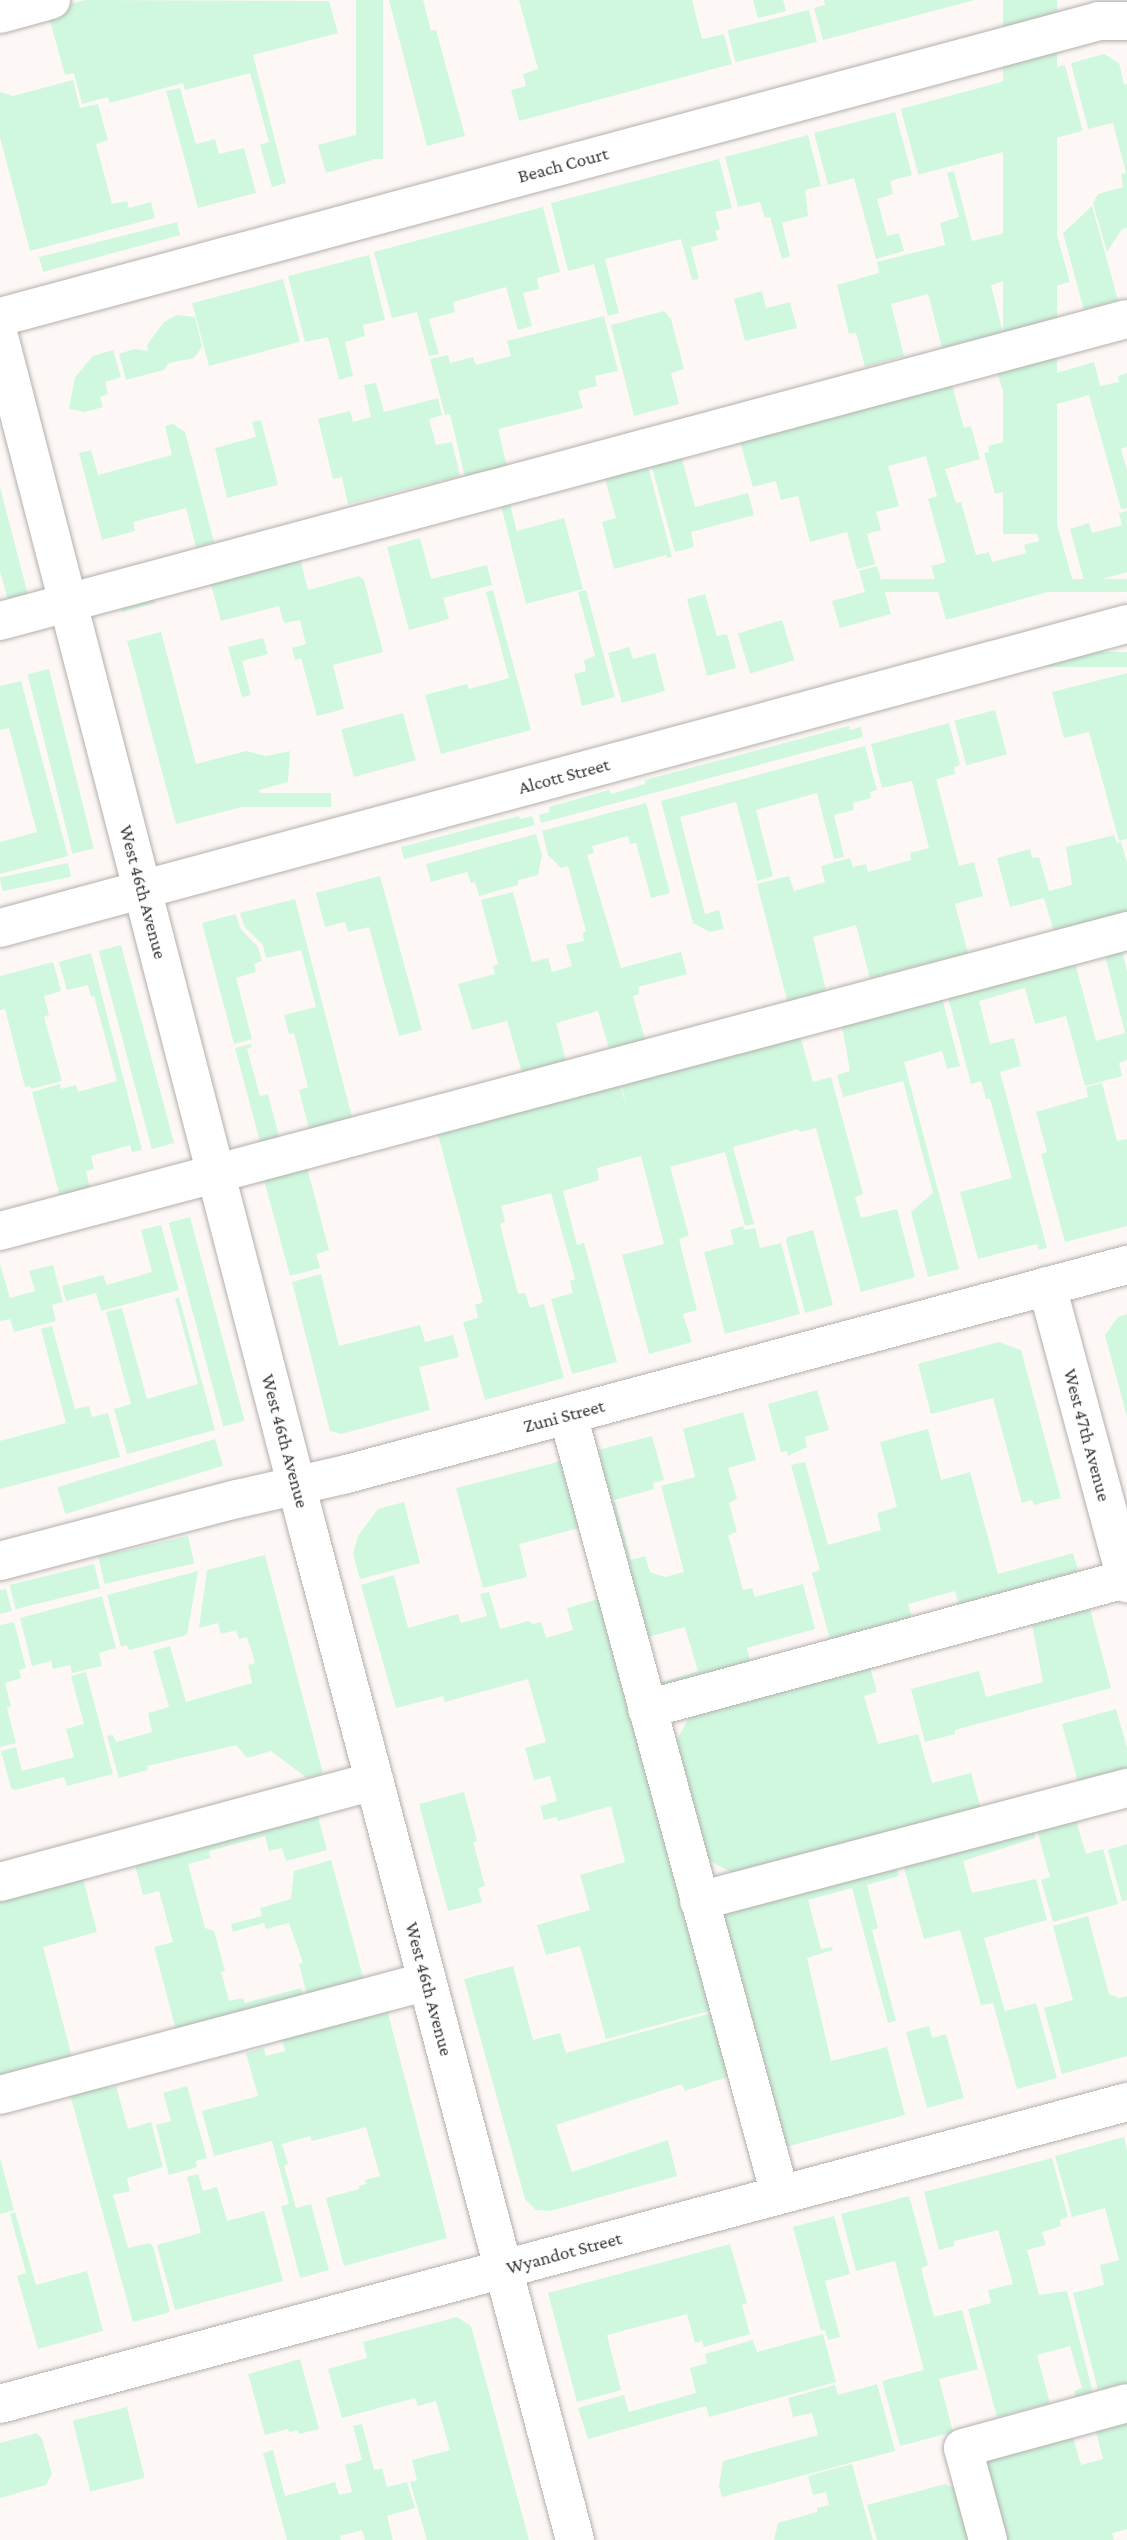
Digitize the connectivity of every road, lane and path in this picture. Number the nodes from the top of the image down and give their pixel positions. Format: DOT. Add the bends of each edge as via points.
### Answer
graph roads {
  1 [pos="51,0"];
  2 [pos="0,14"];
  3 [pos="1127,21"];
  4 [pos="0,317"];
  5 [pos="1127,319"];
  6 [pos="0,340"];
  7 [pos="68,602"];
  8 [pos="0,621"];
  9 [pos="1127,624"];
  10 [pos="142,890"];
  11 [pos="0,928"];
  12 [pos="1127,931"];
  13 [pos="216,1174"];
  14 [pos="0,1231"];
  15 [pos="1127,1265"];
  16 [pos="1047,1286"];
  17 [pos="568,1415"];
  18 [pos="297,1485"];
  19 [pos="0,1562"];
  20 [pos="1127,1581"];
  21 [pos="647,1709"];
  22 [pos="375,1781"];
  23 [pos="1127,1788"];
  24 [pos="0,1882"];
  25 [pos="699,1901"];
  26 [pos="427,1981"];
  27 [pos="0,2095"];
  28 [pos="1127,2102"];
  29 [pos="780,2195"];
  30 [pos="504,2269"];
  31 [pos="1127,2403"];
  32 [pos="0,2404"];
  33 [pos="575,2540"];
  34 [pos="988,2540"];
  1 -- 2 [label="street"];
  3 -- 4 [label="street, Beach Court" via="1099,21"];
  5 -- 7 [label="street"];
  6 -- 7 [label="street, West 46th Avenue"];
  7 -- 8 [label="street"];
  7 -- 10 [label="street, West 46th Avenue"];
  9 -- 10 [label="street, Alcott Street"];
  10 -- 11 [label="street, Alcott Street"];
  10 -- 13 [label="street, West 46th Avenue"];
  12 -- 13 [label="street"];
  13 -- 14 [label="street"];
  13 -- 18 [label="street, West 46th Avenue"];
  15 -- 16 [label="street, Zuni Street"];
  16 -- 17 [label="street, Zuni Street"];
  16 -- 20 [label="street, West 47th Avenue"];
  17 -- 18 [label="street, Zuni Street"];
  17 -- 21 [label="street"];
  18 -- 19 [label="street, Zuni Street"];
  18 -- 22 [label="street, West 46th Avenue"];
  20 -- 21 [label="street"];
  21 -- 25 [label="street"];
  22 -- 24 [label="street"];
  22 -- 26 [label="street, West 46th Avenue"];
  23 -- 25 [label="street"];
  25 -- 29 [label="street"];
  26 -- 27 [label="street"];
  26 -- 30 [label="street, West 46th Avenue"];
  28 -- 29 [label="street, Wyandot Street"];
  29 -- 30 [label="street, Wyandot Street"];
  30 -- 32 [label="street, Wyandot Street"];
  30 -- 33 [label="street, West 46th Avenue"];
  31 -- 34 [label="street" via="963,2448"];
}
